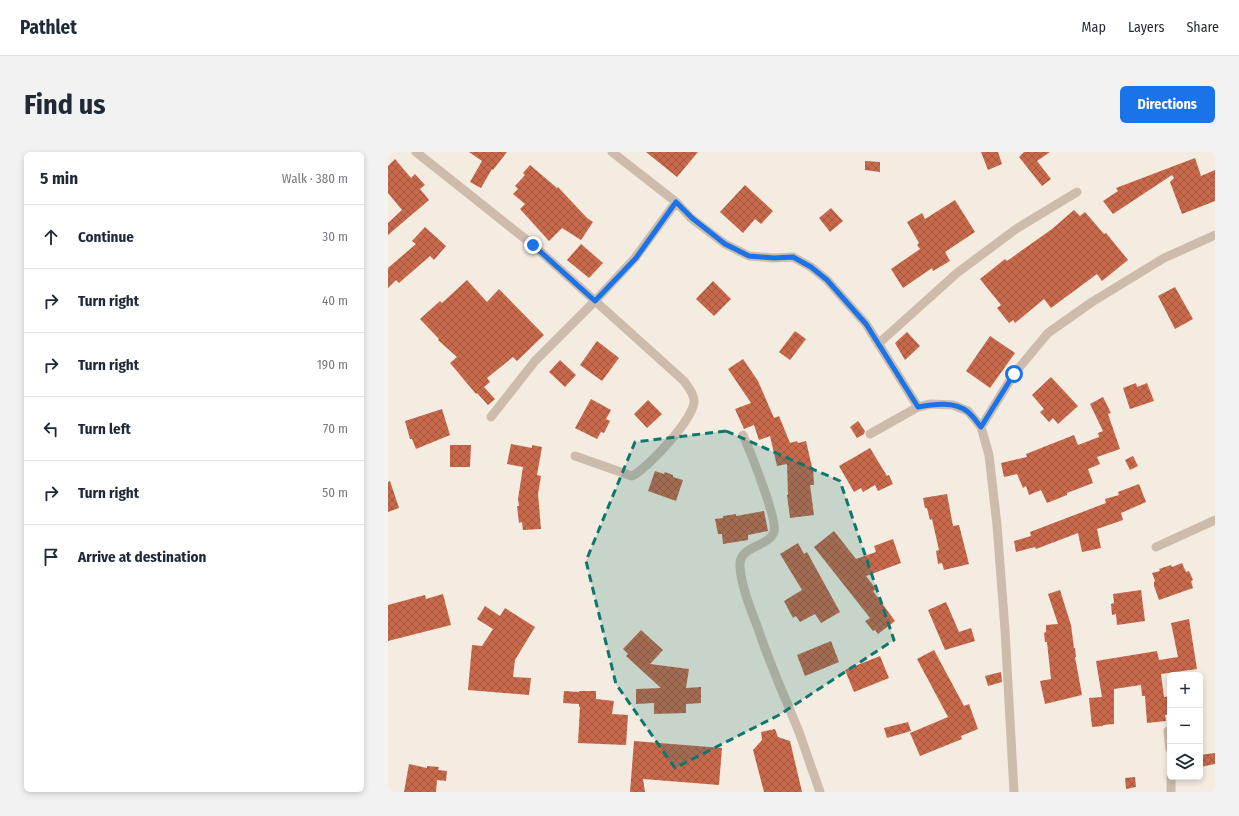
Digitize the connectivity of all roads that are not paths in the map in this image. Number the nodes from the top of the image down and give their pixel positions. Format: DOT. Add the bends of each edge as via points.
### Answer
graph roads {
  1 [pos="416,152"];
  2 [pos="612,152"];
  3 [pos="1077,192"];
  4 [pos="676,202"];
  5 [pos="1215,235"];
  6 [pos="595,301"];
  7 [pos="878,344"];
  8 [pos="918,407"];
  9 [pos="491,417"];
  10 [pos="981,427"];
  11 [pos="870,434"];
  12 [pos="744,435"];
  13 [pos="575,456"];
  14 [pos="1215,520"];
  15 [pos="1156,547"];
  16 [pos="1171,780"];
  17 [pos="820,792"];
  18 [pos="1014,792"];
  19 [pos="1172,792"];
  1 -- 6 [label="street" via="533,245"];
  2 -- 4 [label="street"];
  3 -- 7 [label="street" via="1016,229 957,273"];
  4 -- 6 [label="street" via="636,258"];
  4 -- 7 [label="street" via="725,244 749,256 793,257 811,267 827,280 866,324"];
  5 -- 10 [label="street" via="1164,258 1092,302 1048,333 1014,374"];
  6 -- 9 [label="street" via="535,361"];
  6 -- 13 [label="street" via="684,381 694,401 690,414 676,434 639,473 632,476"];
  7 -- 8 [label="street"];
  8 -- 10 [label="street" via="931,404 954,405 968,411"];
  8 -- 11 [label="street"];
  10 -- 18 [label="street" via="989,455 997,525"];
  12 -- 17 [label="street" via="763,484 774,532 767,540 745,553 741,559 744,588"];
  14 -- 15 [label="street"];
  16 -- 19 [label="street"];
}
